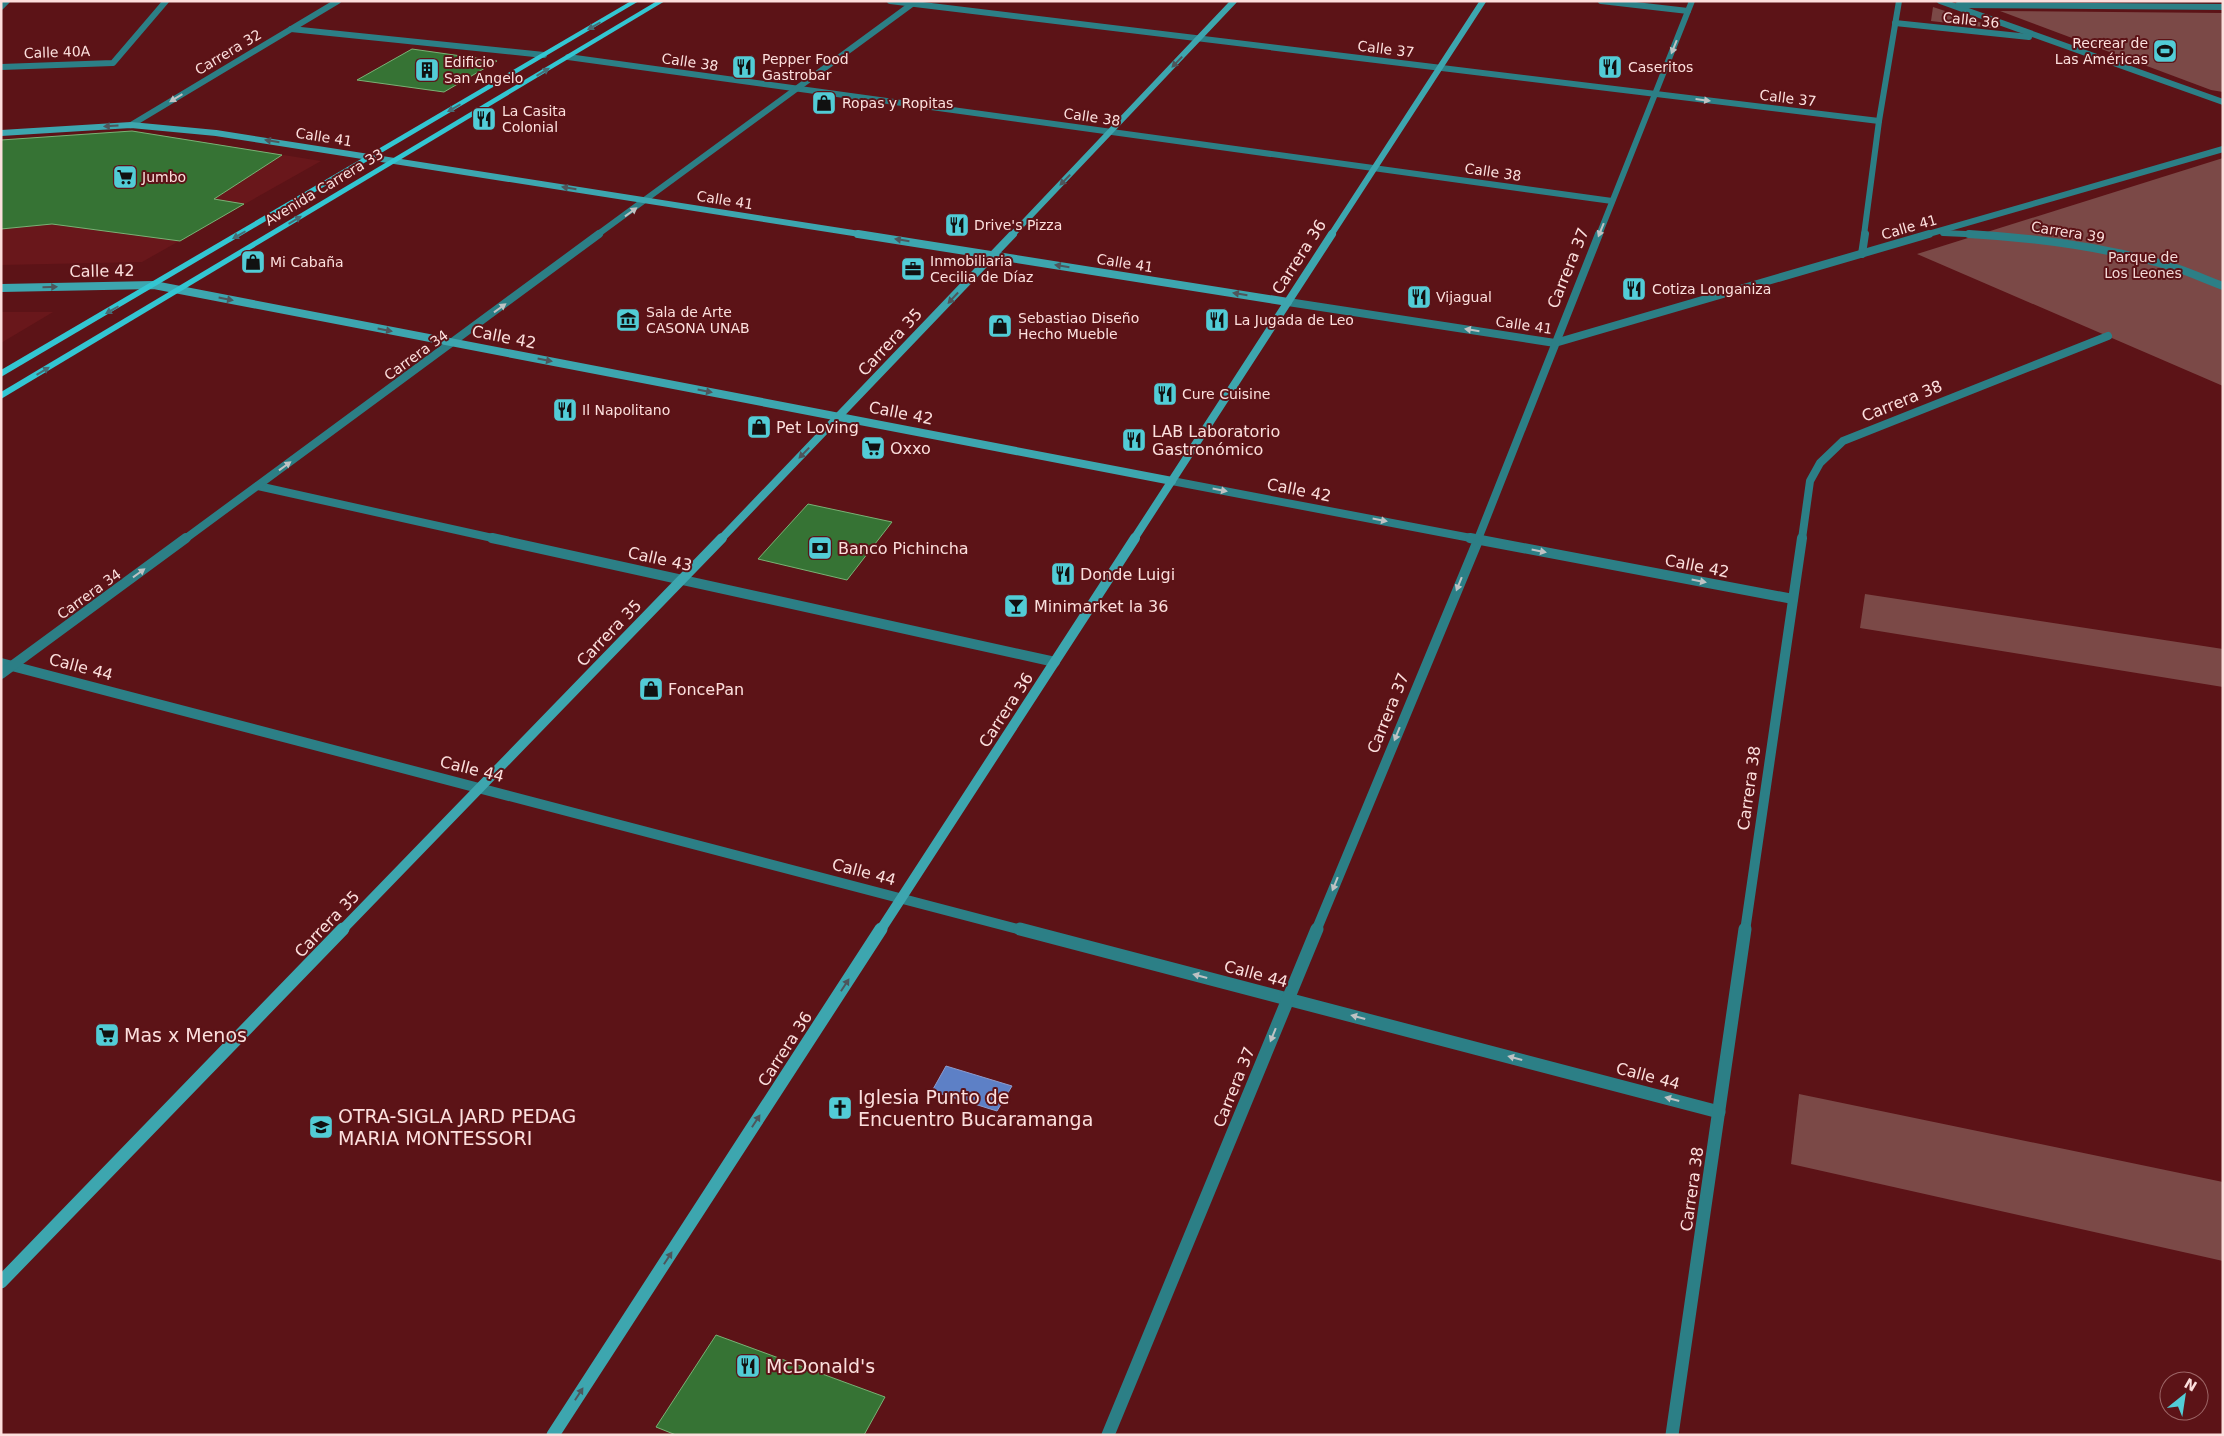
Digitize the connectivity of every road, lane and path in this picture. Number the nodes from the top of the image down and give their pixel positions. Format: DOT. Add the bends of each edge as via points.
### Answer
graph roads {
  1 [pos="7,1"];
  2 [pos="166,1"];
  3 [pos="338,1"];
  4 [pos="636,1"];
  5 [pos="662,1"];
  6 [pos="890,1"];
  7 [pos="1234,1"];
  8 [pos="1483,1"];
  9 [pos="1601,1"];
  10 [pos="1692,1"];
  11 [pos="1899,1"];
  12 [pos="1940,1"];
  13 [pos="2064,1"];
  14 [pos="2181,1"];
  15 [pos="915,3"];
  16 [pos="1950,5"];
  17 [pos="2070,6"];
  18 [pos="1,7"];
  19 [pos="2188,7"];
  20 [pos="2223,7"];
  21 [pos="1688,11"];
  22 [pos="1895,24"];
  23 [pos="291,29"];
  24 [pos="2045,38"];
  25 [pos="1199,39"];
  26 [pos="544,55"];
  27 [pos="568,57"];
  28 [pos="1,66"];
  29 [pos="1440,68"];
  30 [pos="798,89"];
  31 [pos="1654,94"];
  32 [pos="2223,100"];
  33 [pos="1879,122"];
  34 [pos="131,125"];
  35 [pos="1110,132"];
  36 [pos="1,133"];
  37 [pos="2223,149"];
  38 [pos="372,156"];
  39 [pos="396,160"];
  40 [pos="1375,169"];
  41 [pos="647,200"];
  42 [pos="1612,201"];
  43 [pos="1934,233"];
  44 [pos="1862,254"];
  45 [pos="993,255"];
  46 [pos="154,285"];
  47 [pos="2223,286"];
  48 [pos="1,288"];
  49 [pos="178,290"];
  50 [pos="1288,302"];
  51 [pos="2108,336"];
  52 [pos="454,343"];
  53 [pos="1555,343"];
  54 [pos="1,374"];
  55 [pos="1,396"];
  56 [pos="840,417"];
  57 [pos="1172,481"];
  58 [pos="258,486"];
  59 [pos="1478,539"];
  60 [pos="682,579"];
  61 [pos="1793,600"];
  62 [pos="1055,662"];
  63 [pos="7,664"];
  64 [pos="1,674"];
  65 [pos="480,788"];
  66 [pos="901,898"];
  67 [pos="1288,999"];
  68 [pos="1719,1112"];
  69 [pos="1,1282"];
  70 [pos="553,1435"];
  71 [pos="1108,1435"];
  72 [pos="1672,1435"];
  1 -- 18 [label="street"];
  2 -- 28 [label="street, Calle 40A" via="113,63"];
  3 -- 23 [label="street, Carrera 32"];
  4 -- 26 [label="main road, Avenida Carrera 33, one-way"];
  5 -- 27 [label="main road, Avenida Carrera 33"];
  6 -- 15 [label="street, Calle 37"];
  7 -- 25 [label="street, Carrera 35"];
  8 -- 29 [label="street, Carrera 36"];
  9 -- 21 [label="street"];
  10 -- 21 [label="street, Carrera 37"];
  11 -- 22 [label="street"];
  12 -- 16 [label="street"];
  13 -- 17 [label="street"];
  14 -- 19 [label="street"];
  15 -- 25 [label="street, Calle 37"];
  15 -- 30 [label="street, Carrera 34"];
  16 -- 17 [label="street"];
  16 -- 24 [label="street"];
  17 -- 19 [label="street"];
  19 -- 20 [label="street"];
  21 -- 31 [label="street, Carrera 37, one-way"];
  22 -- 24 [label="street, Calle 36"];
  22 -- 33 [label="street"];
  23 -- 26 [label="street"];
  23 -- 34 [label="street, Carrera 32, one-way"];
  24 -- 32 [label="street"];
  25 -- 29 [label="street, Calle 37"];
  25 -- 35 [label="street, Carrera 35, one-way"];
  26 -- 38 [label="main road, Avenida Carrera 33, one-way"];
  27 -- 30 [label="street, Calle 38"];
  39 -- 27 [label="main road, Avenida Carrera 33, one-way"];
  29 -- 31 [label="street, Calle 37"];
  29 -- 40 [label="street, Carrera 36"];
  30 -- 35 [label="street, Calle 38"];
  30 -- 41 [label="street, Carrera 34"];
  31 -- 33 [label="street, Calle 37, one-way"];
  31 -- 42 [label="street, Carrera 37"];
  33 -- 44 [label="street"];
  34 -- 36 [label="street, Calle 41, one-way"];
  38 -- 34 [label="street, Calle 41, one-way" via="216,133"];
  35 -- 40 [label="street, Calle 38"];
  35 -- 45 [label="street, Carrera 35, one-way"];
  37 -- 43 [label="street, Calle 41"];
  38 -- 39 [label="street, Calle 41"];
  38 -- 46 [label="main road, Avenida Carrera 33, one-way"];
  41 -- 39 [label="street, Calle 41, one-way"];
  49 -- 39 [label="main road, Avenida Carrera 33, one-way"];
  40 -- 42 [label="street, Calle 38"];
  40 -- 50 [label="street, Carrera 36"];
  45 -- 41 [label="street, Calle 41, one-way"];
  52 -- 41 [label="street, Carrera 34, one-way"];
  42 -- 53 [label="street, Carrera 37, one-way"];
  43 -- 44 [label="street, Calle 41"];
  43 -- 47 [label="street, Carrera 39" via="2002,236 2111,252 2174,267"];
  44 -- 53 [label="street, Calle 41"];
  50 -- 45 [label="street, Calle 41, one-way"];
  45 -- 56 [label="street, Carrera 35, one-way"];
  48 -- 46 [label="street, Calle 42, one-way"];
  46 -- 49 [label="street, Calle 42"];
  46 -- 54 [label="main road, Avenida Carrera 33, one-way"];
  49 -- 52 [label="street, Calle 42, one-way"];
  55 -- 49 [label="main road, Avenida Carrera 33, one-way"];
  53 -- 50 [label="street, Calle 41, one-way"];
  50 -- 57 [label="street, Carrera 36"];
  51 -- 61 [label="street, Carrera 38" via="1843,441 1831,451 1810,481"];
  52 -- 56 [label="street, Calle 42, one-way"];
  58 -- 52 [label="street, Carrera 34, one-way"];
  53 -- 59 [label="street, Carrera 37"];
  56 -- 57 [label="street, Calle 42"];
  56 -- 60 [label="street, Carrera 35, one-way"];
  57 -- 59 [label="street, Calle 42, one-way"];
  57 -- 62 [label="street, Carrera 36"];
  58 -- 60 [label="street, Calle 43"];
  63 -- 58 [label="street, Carrera 34, one-way"];
  59 -- 61 [label="street, Calle 42, one-way"];
  59 -- 67 [label="street, Carrera 37, one-way"];
  60 -- 62 [label="street, Calle 43"];
  60 -- 65 [label="street, Carrera 35"];
  61 -- 68 [label="street, Carrera 38"];
  62 -- 66 [label="street, Carrera 36"];
  63 -- 64 [label="street, Carrera 34"];
  63 -- 65 [label="street, Calle 44"];
  65 -- 66 [label="street, Calle 44"];
  65 -- 69 [label="street, Carrera 35"];
  67 -- 66 [label="street, Calle 44, one-way"];
  70 -- 66 [label="street, Carrera 36, one-way"];
  68 -- 67 [label="street, Calle 44, one-way"];
  67 -- 71 [label="street, Carrera 37, one-way"];
  68 -- 72 [label="street, Carrera 38"];
}
